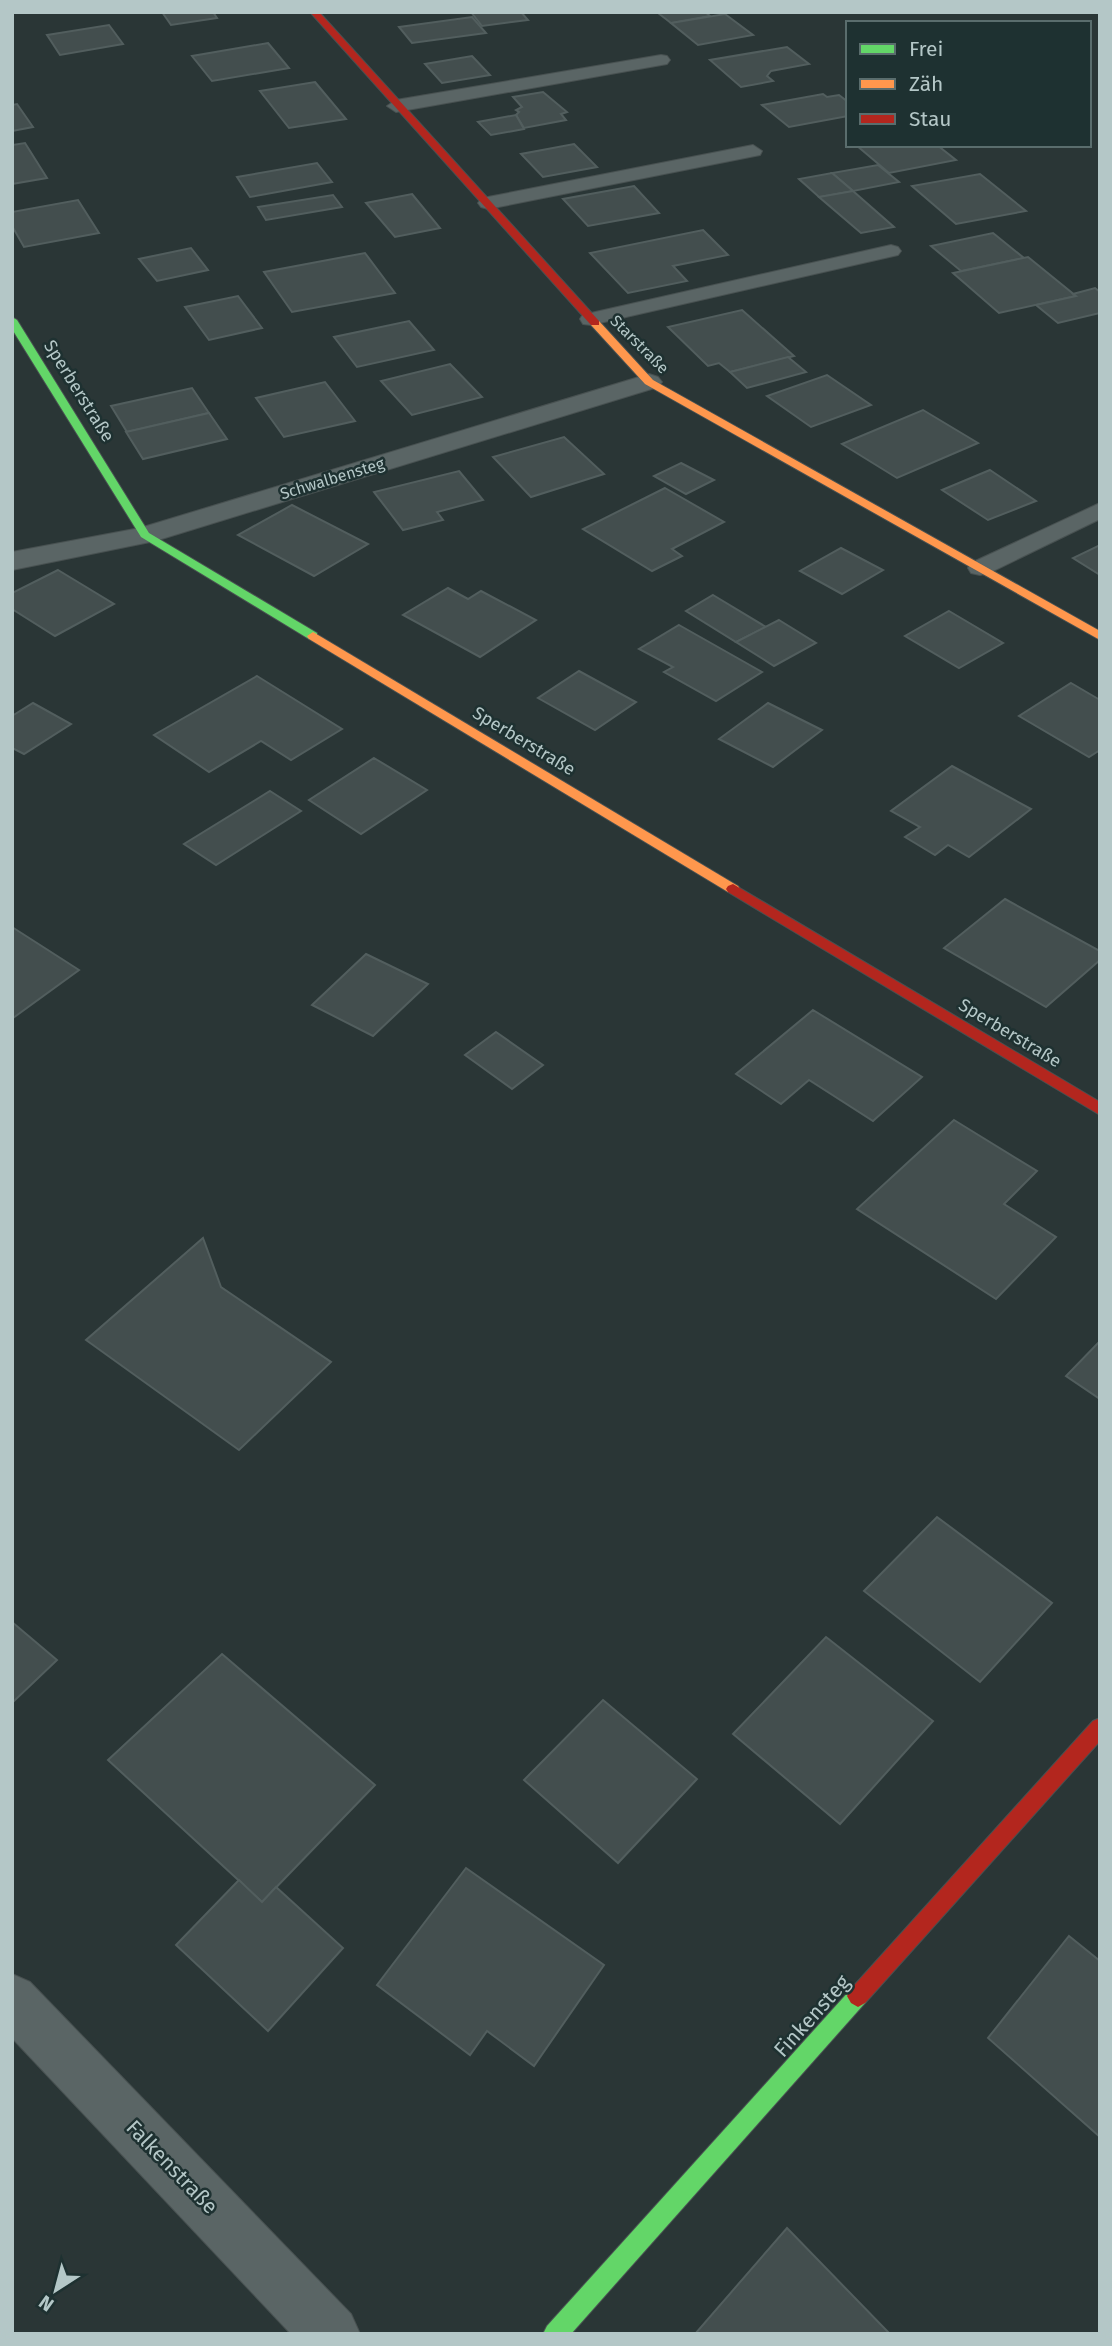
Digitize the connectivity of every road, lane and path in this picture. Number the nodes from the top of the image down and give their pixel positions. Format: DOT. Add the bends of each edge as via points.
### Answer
graph roads {
  1 [pos="314,12"];
  2 [pos="661,60"];
  3 [pos="396,106"];
  4 [pos="753,151"];
  5 [pos="488,203"];
  6 [pos="891,251"];
  7 [pos="591,319"];
  8 [pos="12,320"];
  9 [pos="649,382"];
  10 [pos="1100,510"];
  11 [pos="145,535"];
  12 [pos="12,561"];
  13 [pos="980,568"];
  14 [pos="1100,636"];
  15 [pos="1100,1110"];
  16 [pos="1100,1727"];
  17 [pos="12,2000"];
  18 [pos="331,2334"];
  19 [pos="555,2334"];
  1 -- 3 [label="street, Starstraße"];
  2 -- 3 [label="lane"];
  3 -- 5 [label="street, Starstraße"];
  4 -- 5 [label="lane"];
  5 -- 7 [label="street, Starstraße"];
  6 -- 7 [label="lane"];
  7 -- 9 [label="street, Starstraße"];
  8 -- 11 [label="street, Sperberstraße"];
  9 -- 11 [label="street, Schwalbensteg"];
  9 -- 13 [label="street, Starstraße"];
  10 -- 13 [label="lane"];
  11 -- 12 [label="street, Schwalbensteg"];
  11 -- 15 [label="street, Sperberstraße"];
  13 -- 14 [label="street, Starstraße"];
  16 -- 19 [label="street, Finkensteg"];
  17 -- 18 [label="street, Falkenstraße"];
}
